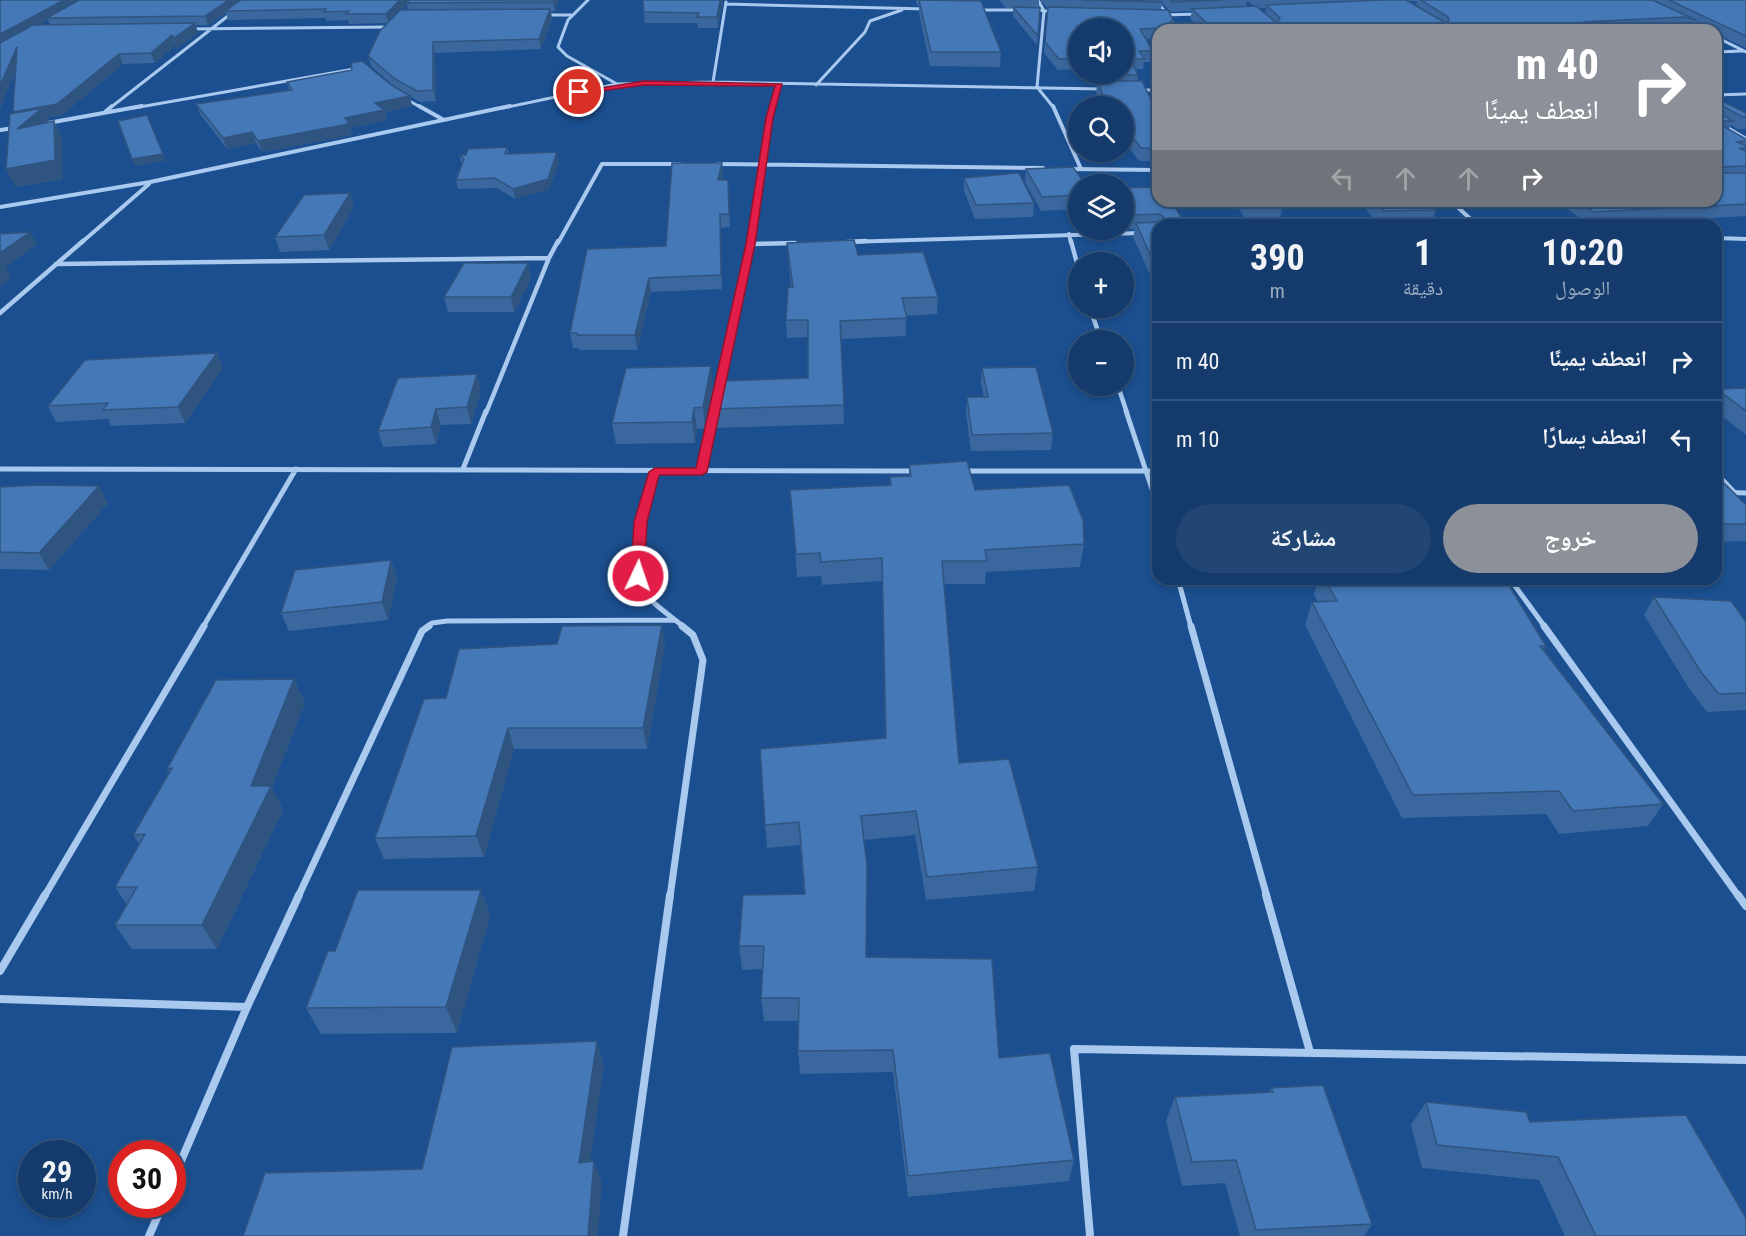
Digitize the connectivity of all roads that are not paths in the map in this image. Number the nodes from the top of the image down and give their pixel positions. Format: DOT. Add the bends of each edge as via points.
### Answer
graph roads {
  1 [pos="588,0"];
  2 [pos="905,0"];
  3 [pos="1038,0"];
  4 [pos="1155,0"];
  5 [pos="726,2"];
  6 [pos="908,8"];
  7 [pos="931,9"];
  8 [pos="976,9"];
  9 [pos="234,11"];
  10 [pos="1044,11"];
  11 [pos="1055,11"];
  12 [pos="1201,14"];
  13 [pos="538,15"];
  14 [pos="571,15"];
  15 [pos="1159,15"];
  16 [pos="1169,15"];
  17 [pos="1679,20"];
  18 [pos="394,22"];
  19 [pos="1173,24"];
  20 [pos="1687,24"];
  21 [pos="389,27"];
  22 [pos="186,29"];
  23 [pos="209,29"];
  24 [pos="384,33"];
  25 [pos="1722,41"];
  26 [pos="1746,51"];
  27 [pos="1722,52"];
  28 [pos="366,67"];
  29 [pos="713,82"];
  30 [pos="617,84"];
  31 [pos="779,84"];
  32 [pos="816,85"];
  33 [pos="1037,87"];
  34 [pos="1105,89"];
  35 [pos="1137,90"];
  36 [pos="1152,90"];
  37 [pos="396,93"];
  38 [pos="1746,94"];
  39 [pos="1722,95"];
  40 [pos="101,115"];
  41 [pos="444,120"];
  42 [pos="46,123"];
  43 [pos="1722,125"];
  44 [pos="16,128"];
  45 [pos="0,130"];
  46 [pos="1746,139"];
  47 [pos="682,164"];
  48 [pos="705,164"];
  49 [pos="763,164"];
  50 [pos="1046,168"];
  51 [pos="1057,169"];
  52 [pos="1081,169"];
  53 [pos="1152,170"];
  54 [pos="150,183"];
  55 [pos="0,207"];
  56 [pos="1458,207"];
  57 [pos="1470,219"];
  58 [pos="1134,232"];
  59 [pos="1147,232"];
  60 [pos="1068,234"];
  61 [pos="1722,238"];
  62 [pos="1746,239"];
  63 [pos="843,242"];
  64 [pos="797,243"];
  65 [pos="750,244"];
  66 [pos="549,258"];
  67 [pos="56,264"];
  68 [pos="0,313"];
  69 [pos="1122,396"];
  70 [pos="0,469"];
  71 [pos="296,469"];
  72 [pos="463,469"];
  73 [pos="1148,470"];
  74 [pos="1152,470"];
  75 [pos="923,471"];
  76 [pos="956,471"];
  77 [pos="655,472"];
  78 [pos="702,472"];
  79 [pos="1722,479"];
  80 [pos="1152,485"];
  81 [pos="1722,492"];
  82 [pos="1735,493"];
  83 [pos="1746,493"];
  84 [pos="1180,585"];
  85 [pos="1514,585"];
  86 [pos="675,620"];
  87 [pos="1746,906"];
  88 [pos="0,971"];
  89 [pos="0,999"];
  90 [pos="247,1007"];
  91 [pos="1310,1052"];
  92 [pos="1746,1060"];
  93 [pos="186,1149"];
  94 [pos="157,1218"];
  95 [pos="149,1236"];
  96 [pos="623,1236"];
  97 [pos="1090,1236"];
  1 -- 14 [label="street"];
  2 -- 6 [label="street"];
  3 -- 10 [label="street"];
  4 -- 16 [label="street"];
  5 -- 6 [label="street"];
  5 -- 29 [label="street"];
  6 -- 7 [label="street"];
  6 -- 32 [label="street" via="870,21 865,32"];
  8 -- 10 [label="street"];
  9 -- 23 [label="street"];
  10 -- 11 [label="street"];
  10 -- 33 [label="street"];
  12 -- 16 [label="street"];
  13 -- 14 [label="street"];
  14 -- 30 [label="street" via="558,47"];
  15 -- 16 [label="street"];
  16 -- 19 [label="street"];
  17 -- 20 [label="street"];
  18 -- 21 [label="street"];
  21 -- 23 [label="street"];
  21 -- 24 [label="street"];
  22 -- 23 [label="street"];
  23 -- 40 [label="street"];
  25 -- 26 [label="street"];
  26 -- 27 [label="street"];
  28 -- 40 [label="street"];
  29 -- 30 [label="street"];
  29 -- 31 [label="street"];
  30 -- 41 [label="street"];
  31 -- 32 [label="street"];
  31 -- 49 [label="street"];
  32 -- 33 [label="street"];
  33 -- 34 [label="street"];
  33 -- 52 [label="street" via="1057,111"];
  35 -- 36 [label="street"];
  37 -- 41 [label="street"];
  38 -- 39 [label="street"];
  40 -- 42 [label="street"];
  41 -- 54 [label="street"];
  43 -- 46 [label="street"];
  44 -- 45 [label="street"];
  47 -- 66 [label="street" via="602,164"];
  48 -- 49 [label="street"];
  49 -- 50 [label="street"];
  49 -- 65 [label="street"];
  51 -- 52 [label="street"];
  52 -- 53 [label="street"];
  54 -- 55 [label="street"];
  54 -- 67 [label="street"];
  56 -- 57 [label="street"];
  58 -- 59 [label="street"];
  60 -- 63 [label="street"];
  61 -- 62 [label="street"];
  64 -- 65 [label="street"];
  65 -- 78 [label="street"];
  66 -- 67 [label="street"];
  66 -- 72 [label="street"];
  67 -- 68 [label="street"];
  69 -- 73 [label="street"];
  70 -- 71 [label="street"];
  71 -- 72 [label="street"];
  71 -- 88 [label="street"];
  72 -- 77 [label="street"];
  73 -- 74 [label="street"];
  73 -- 76 [label="street"];
  73 -- 80 [label="street"];
  75 -- 78 [label="street"];
  77 -- 78 [label="street"];
  77 -- 86 [label="street" via="640,522 638,576 647,596"];
  79 -- 82 [label="street"];
  81 -- 82 [label="street"];
  82 -- 83 [label="street"];
  84 -- 91 [label="street"];
  85 -- 87 [label="street"];
  86 -- 90 [label="street" via="447,621 432,623 422,631"];
  86 -- 96 [label="street" via="693,635 703,660"];
  89 -- 90 [label="street"];
  90 -- 93 [label="street"];
  91 -- 92 [label="street"];
  91 -- 97 [label="street" via="1074,1049"];
  94 -- 95 [label="street"];
}
